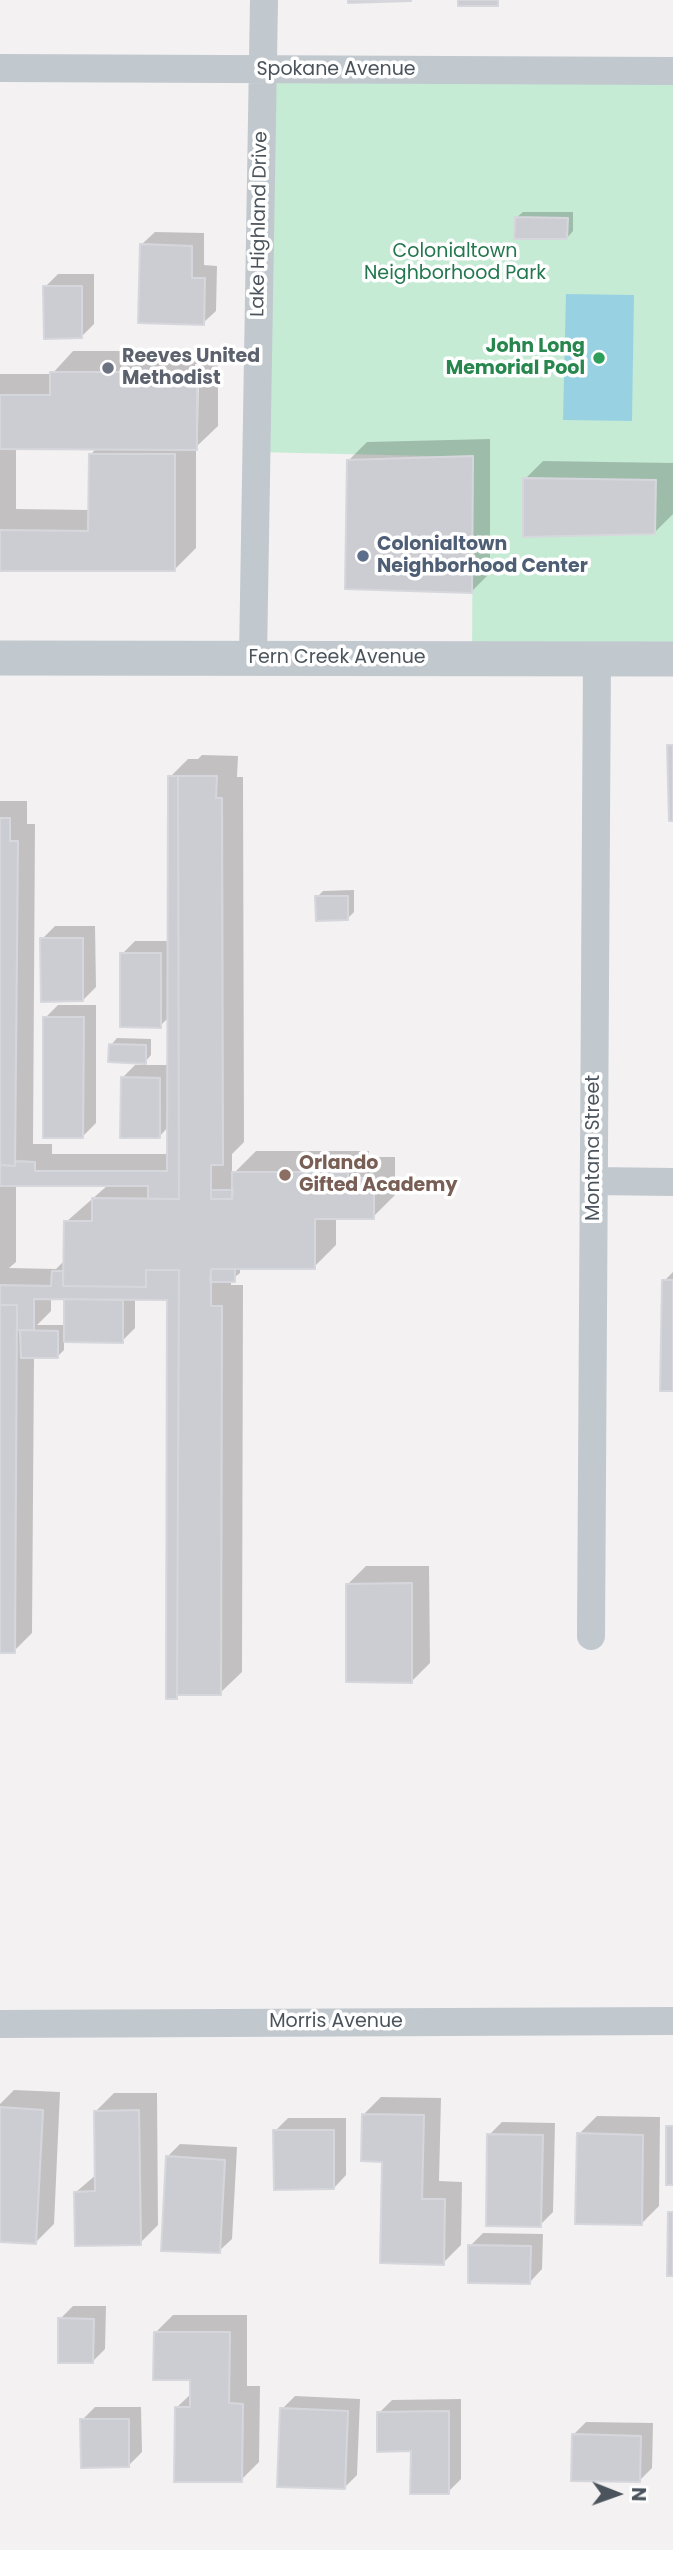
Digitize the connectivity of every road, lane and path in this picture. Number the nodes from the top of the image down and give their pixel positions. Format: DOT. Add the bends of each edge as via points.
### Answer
graph roads {
  1 [pos="264,0"];
  2 [pos="0,68"];
  3 [pos="263,70"];
  4 [pos="673,71"];
  5 [pos="253,657"];
  6 [pos="0,658"];
  7 [pos="597,659"];
  8 [pos="673,659"];
  9 [pos="594,1181"];
  10 [pos="673,1182"];
  11 [pos="591,1636"];
  12 [pos="673,2021"];
  13 [pos="0,2024"];
  1 -- 3 [label="street, Lake Highland Drive"];
  2 -- 3 [label="street, Spokane Avenue"];
  3 -- 4 [label="street, Spokane Avenue"];
  3 -- 5 [label="street, Lake Highland Drive"];
  5 -- 6 [label="street, Fern Creek Avenue"];
  5 -- 7 [label="street, Fern Creek Avenue"];
  7 -- 8 [label="street, Fern Creek Avenue"];
  7 -- 9 [label="street, Montana Street"];
  9 -- 10 [label="street"];
  9 -- 11 [label="street, Montana Street"];
  12 -- 13 [label="street, Morris Avenue"];
}
